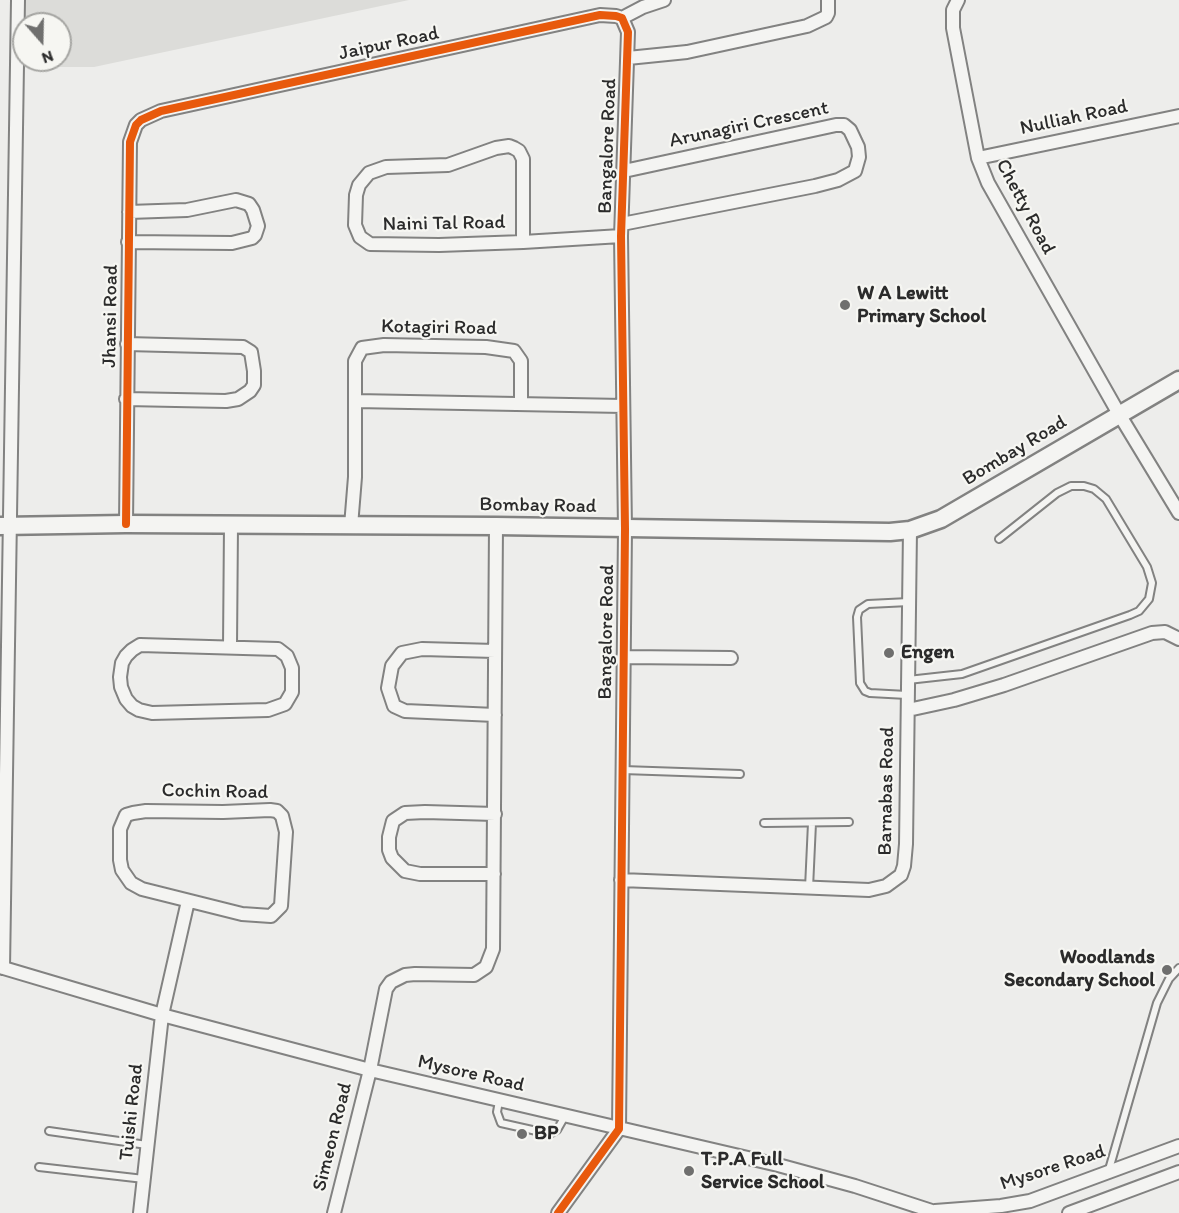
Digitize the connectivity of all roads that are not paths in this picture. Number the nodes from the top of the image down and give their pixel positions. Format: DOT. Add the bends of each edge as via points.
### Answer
graph roads {
  1 [pos="18,0"];
  2 [pos="664,0"];
  3 [pos="828,0"];
  4 [pos="957,0"];
  5 [pos="622,18"];
  6 [pos="628,58"];
  7 [pos="148,115"];
  8 [pos="1179,116"];
  9 [pos="978,158"];
  10 [pos="624,171"];
  11 [pos="129,212"];
  12 [pos="621,230"];
  13 [pos="128,242"];
  14 [pos="523,242"];
  15 [pos="127,344"];
  16 [pos="1179,380"];
  17 [pos="126,399"];
  18 [pos="356,400"];
  19 [pos="521,404"];
  20 [pos="623,406"];
  21 [pos="1119,414"];
  22 [pos="1179,513"];
  23 [pos="126,524"];
  24 [pos="231,525"];
  25 [pos="5,526"];
  26 [pos="351,526"];
  27 [pos="496,526"];
  28 [pos="625,529"];
  29 [pos="910,530"];
  30 [pos="999,539"];
  31 [pos="909,602"];
  32 [pos="1179,639"];
  33 [pos="230,646"];
  34 [pos="495,651"];
  35 [pos="623,657"];
  36 [pos="731,658"];
  37 [pos="908,680"];
  38 [pos="908,695"];
  39 [pos="908,710"];
  40 [pos="495,715"];
  41 [pos="622,770"];
  42 [pos="740,774"];
  43 [pos="495,814"];
  44 [pos="849,822"];
  45 [pos="764,823"];
  46 [pos="812,823"];
  47 [pos="3,843"];
  48 [pos="494,874"];
  49 [pos="621,880"];
  50 [pos="809,888"];
  51 [pos="188,901"];
  52 [pos="2,968"];
  53 [pos="1179,968"];
  54 [pos="162,1015"];
  55 [pos="370,1070"];
  56 [pos="499,1101"];
  57 [pos="565,1116"];
  58 [pos="619,1129"];
  59 [pos="49,1131"];
  60 [pos="148,1145"];
  61 [pos="1179,1146"];
  62 [pos="39,1167"];
  63 [pos="1179,1172"];
  64 [pos="1108,1173"];
  65 [pos="144,1179"];
  66 [pos="952,1211"];
  67 [pos="936,1212"];
  68 [pos="140,1213"];
  69 [pos="334,1213"];
  70 [pos="558,1213"];
  71 [pos="1069,1213"];
  1 -- 25 [label="street"];
  2 -- 5 [label="street"];
  3 -- 6 [label="street" via="826,17 807,26 687,52"];
  4 -- 9 [label="street, Chetty Road" via="953,28"];
  5 -- 6 [label="street, Bangalore Road" via="628,32"];
  5 -- 7 [label="street, Jaipur Road" via="600,15"];
  6 -- 10 [label="street, Bangalore Road"];
  7 -- 11 [label="street, Jhansi Road" via="136,125 130,142"];
  8 -- 9 [label="street, Nulliah Road"];
  9 -- 21 [label="street, Chetty Road" via="1004,214"];
  10 -- 12 [label="street, Bangalore Road"];
  10 -- 12 [label="street, Arunagiri Crescent" via="836,125 850,130 859,157 855,171 838,180"];
  11 -- 13 [label="street, Jhansi Road"];
  11 -- 13 [label="street, Jhansi Road" via="187,210 236,200 249,204 258,226 255,235 244,242"];
  12 -- 14 [label="street, Naini Tal Road"];
  12 -- 20 [label="street, Bangalore Road"];
  13 -- 15 [label="street, Jhansi Road"];
  14 -- 14 [label="street, Naini Tal Road" via="523,159 519,151 509,146 448,165 386,167 369,173 358,185 357,233 370,244"];
  15 -- 17 [label="street, Jhansi Road"];
  15 -- 17 [label="street, Jhansi Road" via="243,346 251,352 254,385 238,399 226,401"];
  16 -- 21 [label="street, Bombay Road"];
  17 -- 23 [label="street, Jhansi Road"];
  18 -- 19 [label="street"];
  18 -- 19 [label="street, Kotagiri Road" via="355,361 368,346 486,347 514,351 521,361"];
  18 -- 26 [label="street, Kotagiri Road" via="356,477"];
  19 -- 20 [label="street"];
  20 -- 28 [label="street, Bangalore Road"];
  21 -- 22 [label="street, Chetty Road"];
  21 -- 29 [label="street, Bombay Road" via="941,519"];
  23 -- 24 [label="street, Bombay Road"];
  23 -- 25 [label="street, Bombay Road"];
  24 -- 26 [label="street, Bombay Road"];
  24 -- 33 [label="street"];
  25 -- 47 [label="street"];
  26 -- 27 [label="street, Bombay Road"];
  27 -- 28 [label="street, Bombay Road"];
  27 -- 34 [label="street"];
  28 -- 29 [label="street, Bombay Road"];
  28 -- 35 [label="street, Bangalore Road"];
  29 -- 31 [label="street, Barnabas Road"];
  30 -- 37 [label="lane" via="1057,493 1071,486 1094,489 1106,499 1147,567 1152,583 1149,599 1130,615 962,674"];
  31 -- 37 [label="street, Barnabas Road"];
  31 -- 38 [label="lane" via="868,604 857,617 860,683 865,691"];
  32 -- 39 [label="street" via="1165,632 1152,633 1004,685"];
  33 -- 33 [label="street" via="267,647 284,652 292,668 289,700 268,710 152,713 139,710 126,699 121,687 122,663 140,645"];
  34 -- 40 [label="street"];
  34 -- 40 [label="street" via="422,649 402,653 392,666 388,688 394,706 405,711"];
  35 -- 36 [label="street"];
  35 -- 41 [label="street, Bangalore Road"];
  37 -- 38 [label="street, Barnabas Road"];
  38 -- 39 [label="street, Barnabas Road"];
  39 -- 50 [label="street, Barnabas Road" via="906,844 901,875 886,886 869,890"];
  40 -- 43 [label="street"];
  41 -- 42 [label="lane"];
  41 -- 49 [label="street, Bangalore Road"];
  43 -- 48 [label="street"];
  43 -- 48 [label="street" via="405,813 393,821 389,837 392,858 405,871"];
  44 -- 46 [label="lane"];
  45 -- 46 [label="lane"];
  46 -- 50 [label="lane"];
  47 -- 52 [label="street"];
  48 -- 55 [label="street, Simeon Road" via="493,949 486,967 474,975 415,974 391,982 383,997"];
  49 -- 50 [label="street, Barnabas Road"];
  49 -- 58 [label="street, Bangalore Road"];
  51 -- 51 [label="street, Cochin Road" via="142,889 126,877 119,837 126,815 146,811 277,811 286,832 283,894 278,912 266,917"];
  51 -- 54 [label="street"];
  52 -- 54 [label="street, Mysore Road"];
  53 -- 64 [label="lane" via="1157,1003"];
  54 -- 55 [label="street, Mysore Road"];
  54 -- 60 [label="street, Tuishi Road"];
  55 -- 56 [label="street, Mysore Road"];
  55 -- 69 [label="street, Simeon Road"];
  56 -- 57 [label="street, Mysore Road"];
  56 -- 57 [label="lane" via="501,1123 550,1134"];
  57 -- 58 [label="street, Mysore Road"];
  58 -- 67 [label="street, Mysore Road" via="855,1185"];
  58 -- 70 [label="street"];
  59 -- 60 [label="lane"];
  60 -- 65 [label="street, Tuishi Road"];
  61 -- 64 [label="street, Mysore Road"];
  62 -- 65 [label="lane"];
  63 -- 71 [label="street"];
  64 -- 66 [label="street, Mysore Road" via="1030,1201"];
  65 -- 68 [label="street, Tuishi Road"];
  66 -- 67 [label="street, Mysore Road"];
}
